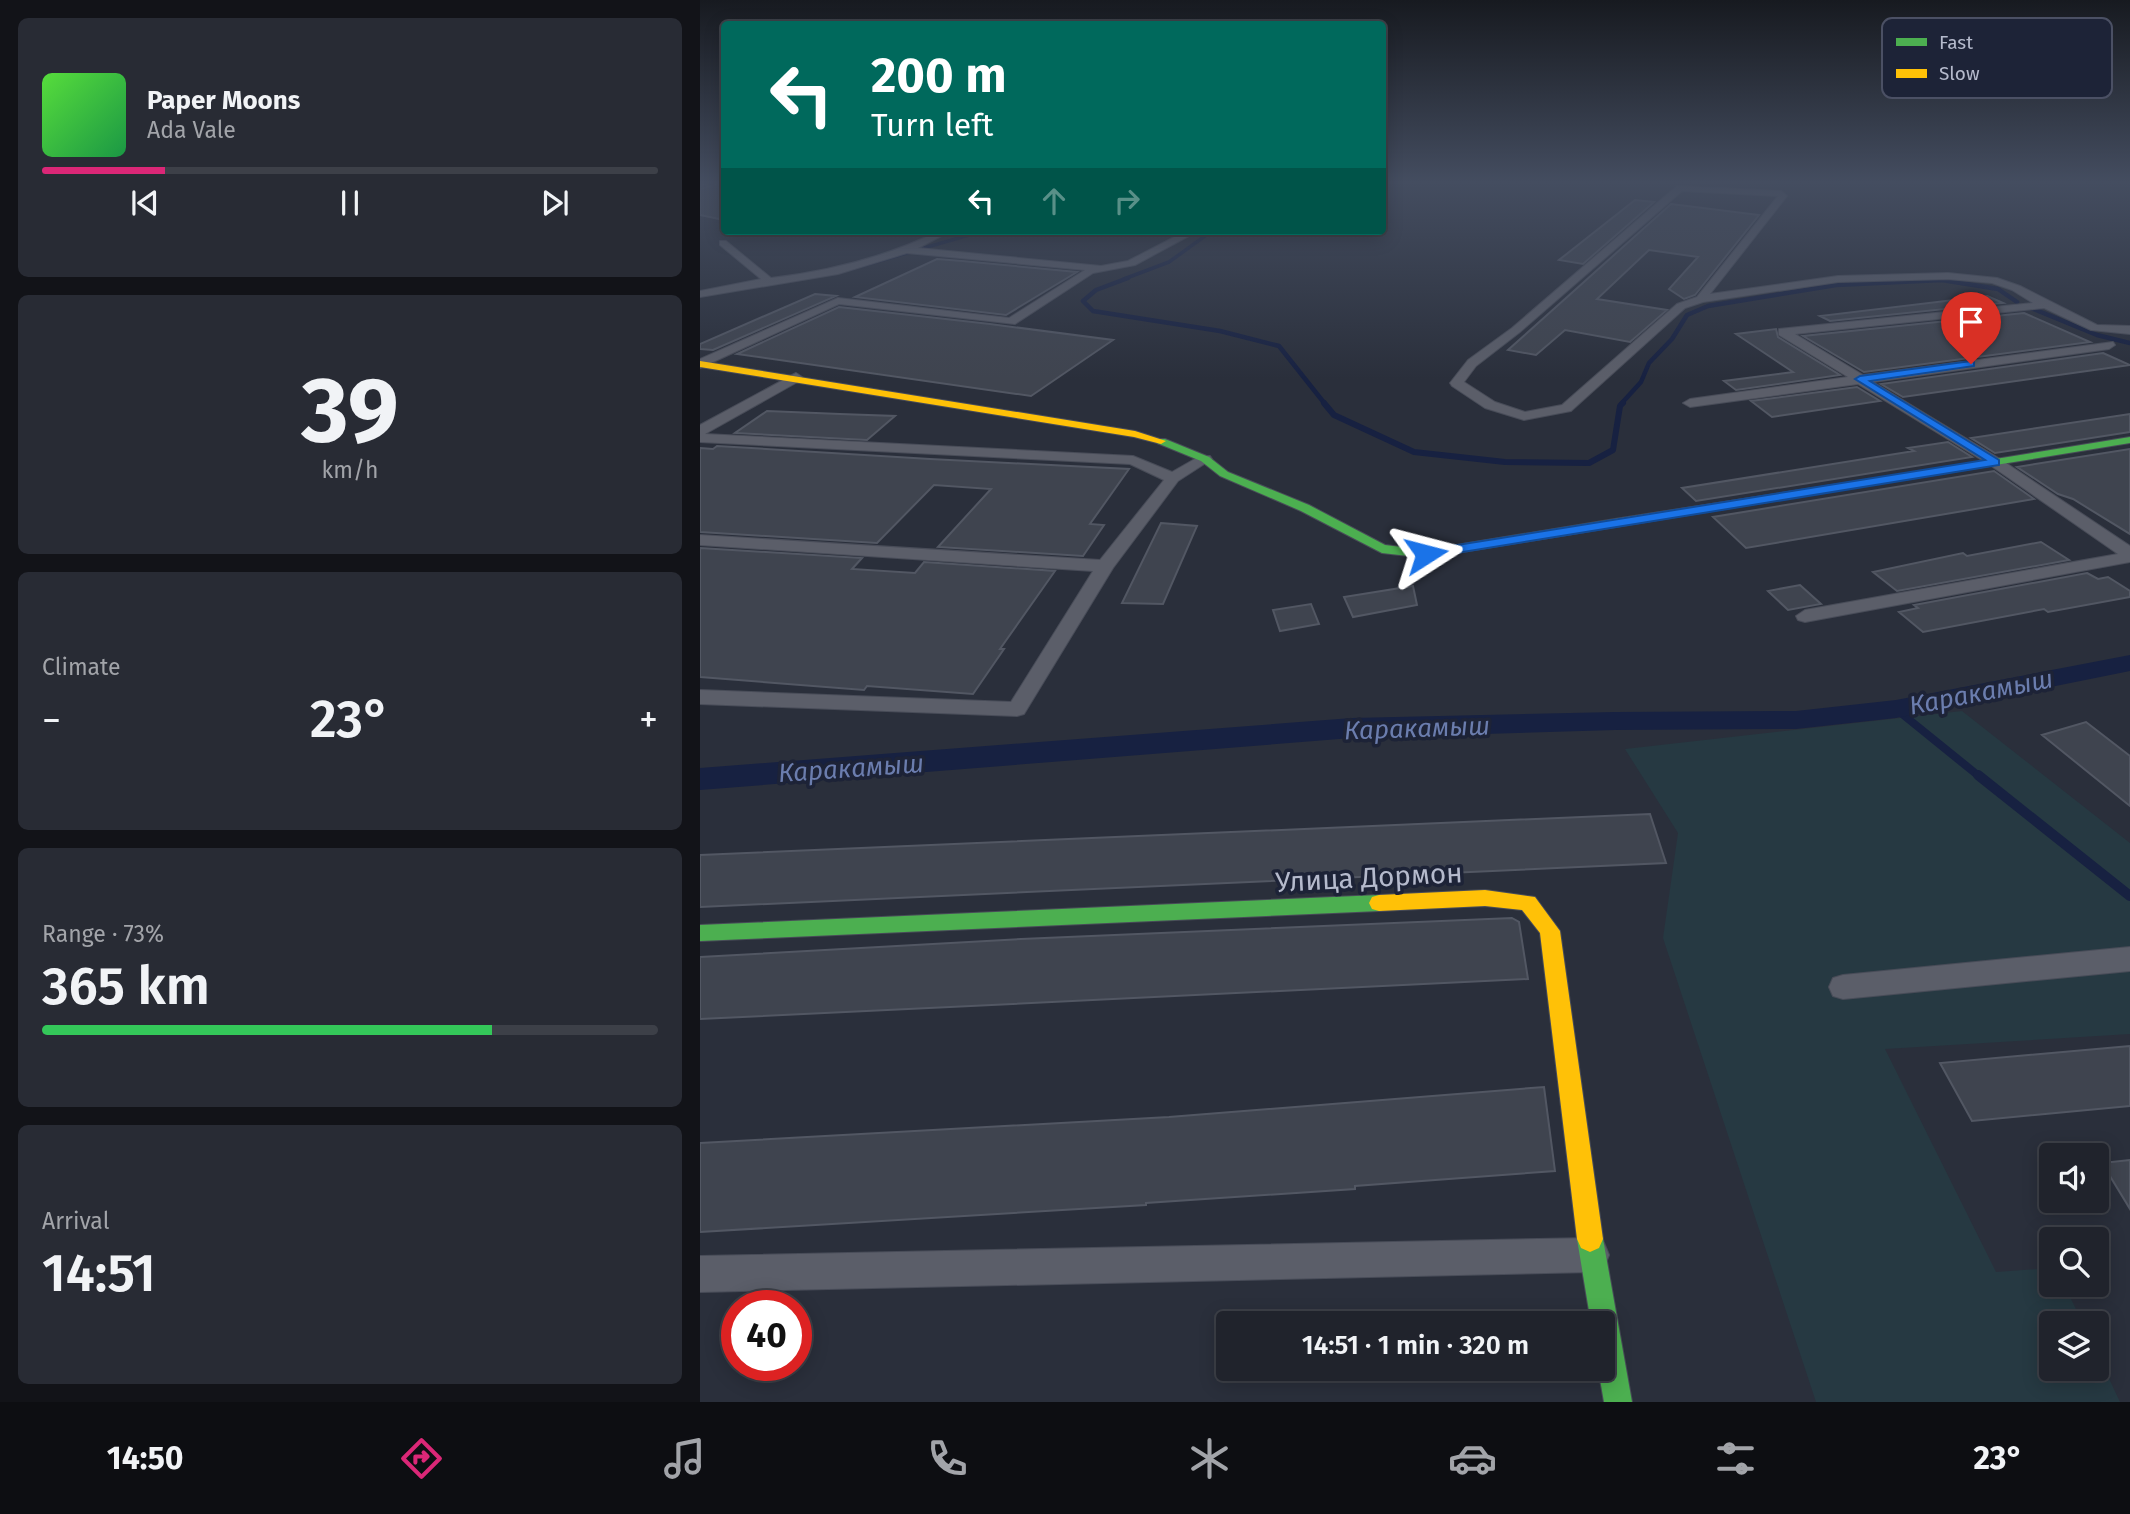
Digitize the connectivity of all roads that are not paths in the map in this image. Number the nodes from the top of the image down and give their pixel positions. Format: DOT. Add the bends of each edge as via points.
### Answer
graph roads {
  1 [pos="728,247"];
  2 [pos="913,247"];
  3 [pos="1161,247"];
  4 [pos="1611,247"];
  5 [pos="1742,247"];
  6 [pos="908,250"];
  7 [pos="1100,269"];
  8 [pos="769,281"];
  9 [pos="700,293"];
  10 [pos="1700,299"];
  11 [pos="2045,304"];
  12 [pos="2130,330"];
  13 [pos="2109,345"];
  14 [pos="700,364"];
  15 [pos="796,377"];
  16 [pos="1860,379"];
  17 [pos="1690,403"];
  18 [pos="700,431"];
  19 [pos="700,438"];
  20 [pos="2130,440"];
  21 [pos="1205,459"];
  22 [pos="1995,462"];
  23 [pos="1173,478"];
  24 [pos="700,540"];
  25 [pos="2130,556"];
  26 [pos="1105,566"];
  27 [pos="1805,616"];
  28 [pos="701,699"];
  29 [pos="700,933"];
  30 [pos="2130,958"];
  31 [pos="1843,987"];
  32 [pos="1592,1255"];
  33 [pos="700,1274"];
  34 [pos="1618,1402"];
  1 -- 8 [label="street"];
  2 -- 6 [label="street"];
  3 -- 7 [label="street" via="1131,263"];
  4 -- 10 [label="street" via="1472,363 1457,383 1490,405 1524,416 1566,408 1681,306"];
  5 -- 10 [label="street"];
  6 -- 7 [label="street"];
  6 -- 8 [label="street" via="878,261"];
  7 -- 14 [label="street" via="1011,322 838,301"];
  8 -- 9 [label="street"];
  10 -- 11 [label="street" via="1838,279 1948,276 1993,280"];
  11 -- 12 [label="street" via="2095,328"];
  11 -- 16 [label="street" via="1783,332"];
  13 -- 16 [label="street"];
  14 -- 15 [label="street"];
  15 -- 18 [label="street"];
  15 -- 21 [label="street" via="1135,434"];
  16 -- 17 [label="street"];
  16 -- 22 [label="street"];
  19 -- 23 [label="street" via="1133,460"];
  20 -- 22 [label="street"];
  21 -- 22 [label="street" via="1224,474 1305,508 1382,549 1426,554"];
  21 -- 23 [label="street"];
  22 -- 25 [label="street"];
  23 -- 26 [label="street"];
  24 -- 26 [label="street"];
  25 -- 27 [label="street"];
  26 -- 28 [label="street" via="1017,709"];
  29 -- 32 [label="street, Улица Дормон" via="1485,898 1528,903 1550,931"];
  30 -- 31 [label="street"];
  32 -- 33 [label="street"];
  32 -- 34 [label="street, Улица Дормон"];
}
